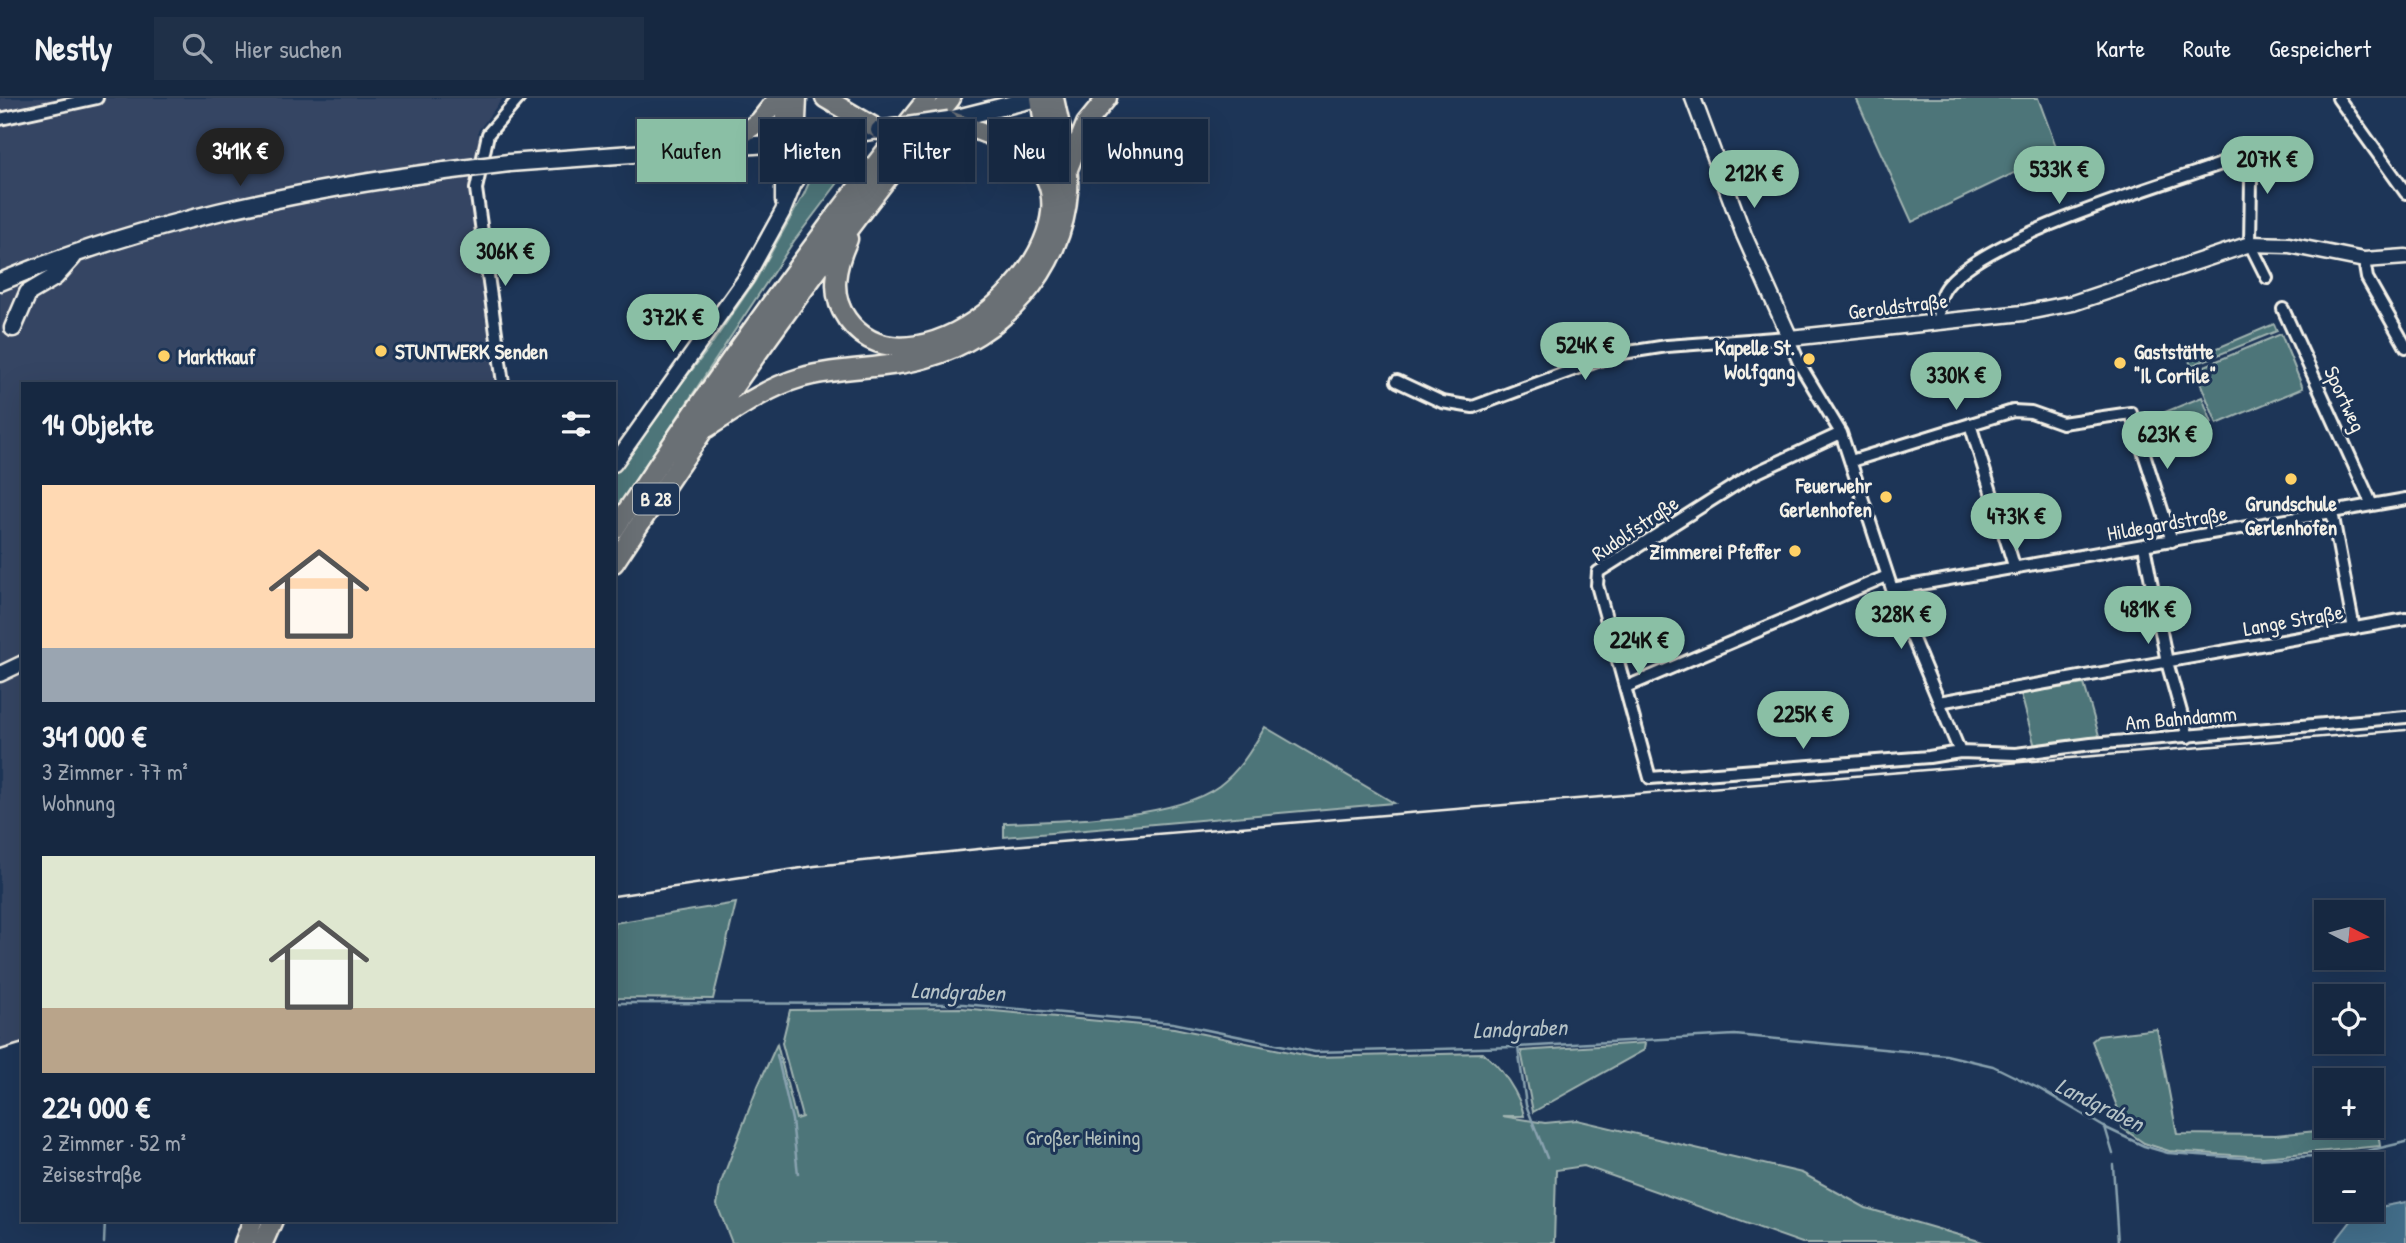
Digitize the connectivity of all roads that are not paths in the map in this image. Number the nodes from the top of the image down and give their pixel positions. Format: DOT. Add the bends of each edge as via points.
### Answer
graph roads {
  1 [pos="97,98"];
  2 [pos="519,98"];
  3 [pos="778,98"];
  4 [pos="786,98"];
  5 [pos="797,98"];
  6 [pos="825,98"];
  7 [pos="928,98"];
  8 [pos="951,98"];
  9 [pos="1039,98"];
  10 [pos="1054,98"];
  11 [pos="1107,98"];
  12 [pos="1693,98"];
  13 [pos="2338,98"];
  14 [pos="0,119"];
  15 [pos="787,119"];
  16 [pos="793,119"];
  17 [pos="953,119"];
  18 [pos="1058,119"];
  19 [pos="879,127"];
  20 [pos="868,128"];
  21 [pos="865,129"];
  22 [pos="975,130"];
  23 [pos="746,131"];
  24 [pos="637,154"];
  25 [pos="1069,166"];
  26 [pos="786,182"];
  27 [pos="795,182"];
  28 [pos="1067,182"];
  29 [pos="2406,192"];
  30 [pos="1053,198"];
  31 [pos="861,210"];
  32 [pos="783,211"];
  33 [pos="2250,244"];
  34 [pos="77,253"];
  35 [pos="2406,257"];
  36 [pos="2364,260"];
  37 [pos="2267,278"];
  38 [pos="0,282"];
  39 [pos="2283,309"];
  40 [pos="1938,322"];
  41 [pos="13,328"];
  42 [pos="1788,338"];
  43 [pos="2406,347"];
  44 [pos="1397,381"];
  45 [pos="503,382"];
  46 [pos="1970,424"];
  47 [pos="1841,433"];
  48 [pos="699,434"];
  49 [pos="616,461"];
  50 [pos="1851,461"];
  51 [pos="2406,499"];
  52 [pos="2372,505"];
  53 [pos="2332,512"];
  54 [pos="616,527"];
  55 [pos="2172,541"];
  56 [pos="2144,546"];
  57 [pos="616,560"];
  58 [pos="2015,569"];
  59 [pos="1887,576"];
  60 [pos="1892,589"];
  61 [pos="2406,620"];
  62 [pos="2354,629"];
  63 [pos="2167,662"];
  64 [pos="21,664"];
  65 [pos="0,674"];
  66 [pos="1626,687"];
  67 [pos="1939,702"];
  68 [pos="2406,717"];
  69 [pos="2188,737"];
  70 [pos="1960,752"];
  71 [pos="1650,778"];
  72 [pos="252,1222"];
  73 [pos="272,1222"];
  74 [pos="244,1243"];
  75 [pos="263,1243"];
  1 -- 14 [label="street"];
  2 -- 45 [label="street" via="488,134 475,195"];
  3 -- 23 [label="highway"];
  4 -- 15 [label="highway"];
  5 -- 16 [label="highway"];
  6 -- 20 [label="highway"];
  7 -- 54 [label="highway, B 28" via="748,332"];
  8 -- 31 [label="highway, B 28"];
  9 -- 17 [label="main road"];
  9 -- 30 [label="highway" via="1053,167"];
  10 -- 18 [label="highway"];
  11 -- 25 [label="highway" via="1086,124"];
  12 -- 42 [label="street"];
  13 -- 29 [label="street"];
  19 -- 20 [label="main road, bridge"];
  20 -- 21 [label="main road"];
  22 -- 30 [label="highway" via="1026,153"];
  24 -- 34 [label="main road, bridge" via="509,163 349,184 203,216"];
  26 -- 32 [label="street"];
  27 -- 32 [label="street"];
  28 -- 48 [label="highway" via="1059,241 1035,281 996,323 971,340 923,359 800,378 751,400"];
  30 -- 31 [label="highway" via="1039,248 1001,299 951,334 899,347 864,336 838,302 838,264"];
  31 -- 48 [label="highway, B 28"];
  32 -- 49 [label="street" via="708,335"];
  33 -- 36 [label="street, Geroldstraße" via="2289,244"];
  33 -- 37 [label="street"];
  33 -- 40 [label="street, Geroldstraße" via="2073,303"];
  33 -- 40 [label="street" via="2251,180 2243,162 2227,162 2007,244 1948,284 1939,300"];
  34 -- 38 [label="main road"];
  34 -- 41 [label="main road" via="55,277 28,293"];
  35 -- 36 [label="street, Geroldstraße"];
  36 -- 43 [label="street" via="2367,278"];
  39 -- 52 [label="street, Sportweg"];
  40 -- 42 [label="street, Geroldstraße"];
  42 -- 44 [label="street, Geroldstraße" via="1616,354 1473,408 1442,402"];
  42 -- 47 [label="street"];
  46 -- 50 [label="street"];
  46 -- 55 [label="street" via="2013,411 2062,423 2131,413"];
  46 -- 58 [label="street"];
  47 -- 50 [label="street"];
  47 -- 66 [label="street, Rudolfstraße" via="1751,475 1601,569 1597,582"];
  48 -- 57 [label="highway, B 28"];
  50 -- 59 [label="street"];
  51 -- 52 [label="street, Hildegardstraße"];
  52 -- 53 [label="street, Hildegardstraße"];
  53 -- 55 [label="street, Hildegardstraße"];
  53 -- 62 [label="street"];
  55 -- 56 [label="street, Hildegardstraße"];
  56 -- 58 [label="street, Hildegardstraße"];
  56 -- 63 [label="street"];
  58 -- 60 [label="street, Hildegardstraße"];
  59 -- 60 [label="street"];
  59 -- 66 [label="street"];
  60 -- 67 [label="street"];
  61 -- 62 [label="street, Lange Straße"];
  62 -- 63 [label="street, Lange Straße"];
  63 -- 67 [label="street, Lange Straße"];
  63 -- 69 [label="street"];
  64 -- 65 [label="street"];
  66 -- 71 [label="street, Rudolfstraße"];
  67 -- 70 [label="street"];
  68 -- 69 [label="street, Am Bahndamm"];
  69 -- 70 [label="street, Am Bahndamm" via="2016,754"];
  70 -- 71 [label="street, Am Bahndamm"];
  72 -- 74 [label="highway"];
  73 -- 75 [label="highway"];
}
